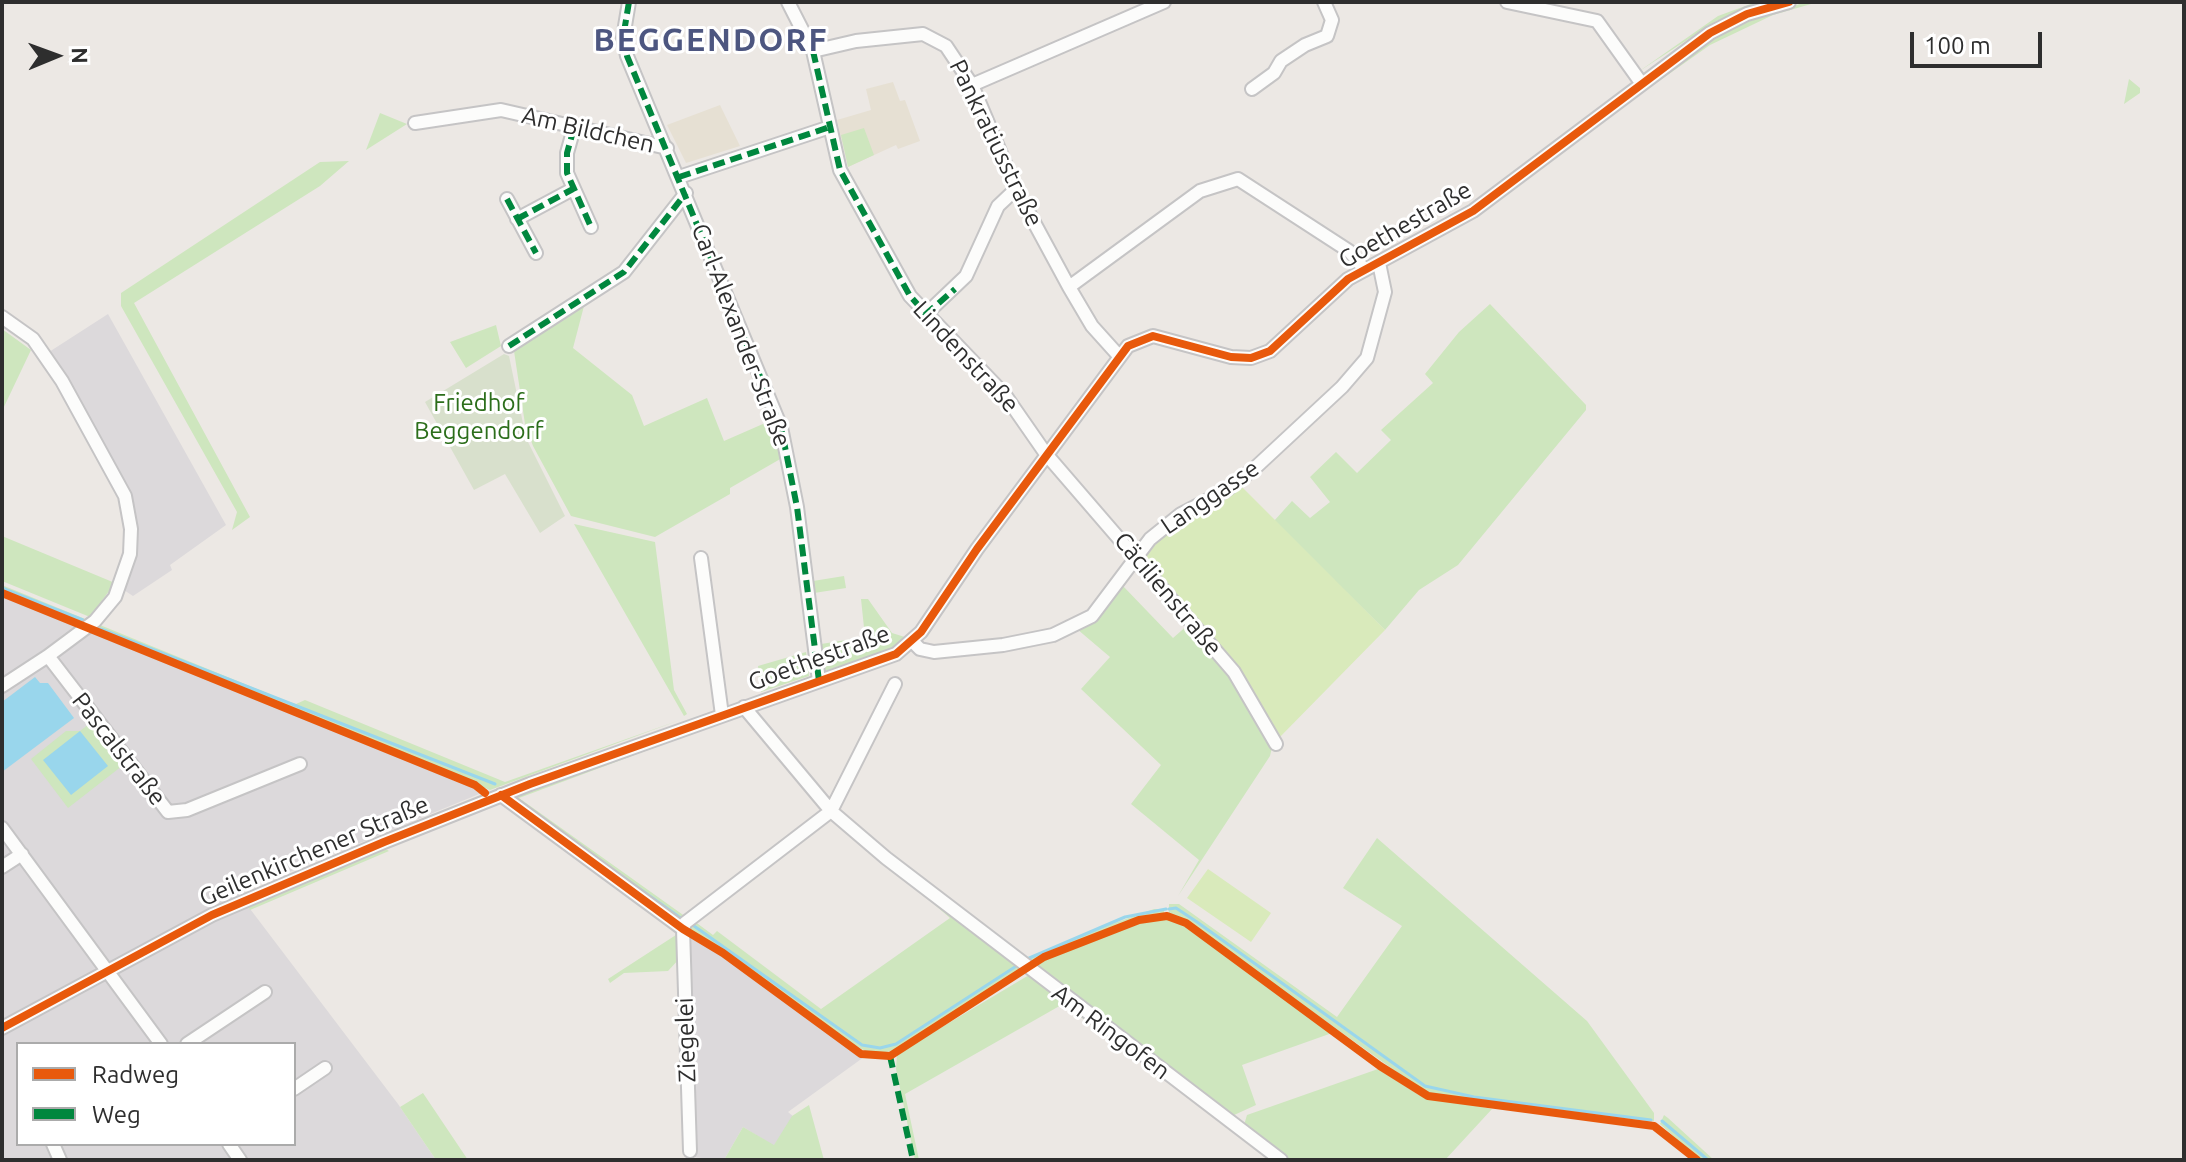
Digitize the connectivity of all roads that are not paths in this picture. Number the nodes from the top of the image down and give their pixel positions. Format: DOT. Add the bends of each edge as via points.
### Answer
graph roads {
  1 [pos="629,2"];
  2 [pos="788,2"];
  3 [pos="1164,2"];
  4 [pos="1324,2"];
  5 [pos="1507,2"];
  6 [pos="1789,2"];
  7 [pos="813,51"];
  8 [pos="1642,84"];
  9 [pos="972,85"];
  10 [pos="1252,89"];
  11 [pos="415,123"];
  12 [pos="830,127"];
  13 [pos="574,128"];
  14 [pos="667,148"];
  15 [pos="679,177"];
  16 [pos="573,189"];
  17 [pos="1016,189"];
  18 [pos="686,193"];
  19 [pos="507,199"];
  20 [pos="517,219"];
  21 [pos="591,227"];
  22 [pos="536,253"];
  23 [pos="1379,263"];
  24 [pos="1365,270"];
  25 [pos="1069,287"];
  26 [pos="925,315"];
  27 [pos="2,317"];
  28 [pos="509,346"];
  29 [pos="1119,356"];
  30 [pos="1046,454"];
  31 [pos="1136,557"];
  32 [pos="701,558"];
  33 [pos="913,642"];
  34 [pos="48,656"];
  35 [pos="819,681"];
  36 [pos="895,684"];
  37 [pos="2,686"];
  38 [pos="744,707"];
  39 [pos="722,715"];
  40 [pos="1276,744"];
  41 [pos="300,764"];
  42 [pos="501,795"];
  43 [pos="831,811"];
  44 [pos="2,828"];
  45 [pos="22,854"];
  46 [pos="2,867"];
  47 [pos="683,929"];
  48 [pos="109,970"];
  49 [pos="265,992"];
  50 [pos="2,1028"];
  51 [pos="160,1042"];
  52 [pos="190,1042"];
  53 [pos="325,1068"];
  54 [pos="296,1088"];
  55 [pos="690,1151"];
  56 [pos="1281,1160"];
  1 -- 14 [label="street, Carl-Alexander-Straße" via="623,38 627,56"];
  2 -- 7 [label="street, Lindenstraße"];
  3 -- 9 [label="street"];
  4 -- 10 [label="street" via="1332,20 1327,36 1281,61"];
  5 -- 8 [label="street" via="1597,21"];
  6 -- 8 [label="street, Goethestraße" via="1747,14 1710,33"];
  7 -- 9 [label="street, Pankratiusstraße" via="923,34 946,46"];
  7 -- 12 [label="street, Lindenstraße"];
  8 -- 23 [label="street, Goethestraße" via="1473,211"];
  9 -- 17 [label="street, Pankratiusstraße"];
  11 -- 13 [label="street, Am Bildchen" via="501,110"];
  12 -- 15 [label="street"];
  12 -- 26 [label="street, Lindenstraße" via="840,170"];
  13 -- 14 [label="street, Am Bildchen"];
  13 -- 16 [label="street" via="566,163"];
  14 -- 15 [label="street, Carl-Alexander-Straße"];
  15 -- 18 [label="street, Carl-Alexander-Straße"];
  16 -- 20 [label="street"];
  16 -- 21 [label="street"];
  17 -- 25 [label="street, Pankratiusstraße"];
  17 -- 26 [label="street" via="998,206 966,276"];
  18 -- 28 [label="street" via="624,272"];
  18 -- 35 [label="street, Carl-Alexander-Straße" via="781,427"];
  19 -- 20 [label="street"];
  20 -- 22 [label="street"];
  23 -- 24 [label="street, Goethestraße"];
  23 -- 31 [label="street, Langgasse" via="1385,292 1367,358 1256,467 1181,514"];
  24 -- 25 [label="street" via="1349,251 1238,179 1200,191"];
  24 -- 29 [label="street, Goethestraße" via="1258,357 1231,357 1153,336 1140,339"];
  25 -- 29 [label="street, Pankratiusstraße" via="1092,326"];
  26 -- 30 [label="street, Lindenstraße" via="983,369"];
  27 -- 34 [label="street" via="33,339 62,381 125,496 131,529 130,554 115,597 95,621"];
  29 -- 30 [label="street, Goethestraße"];
  30 -- 31 [label="street, Cäcilienstraße"];
  30 -- 33 [label="street, Goethestraße"];
  31 -- 33 [label="street, Langgasse" via="1092,616 1053,635 949,652 920,649"];
  31 -- 40 [label="street, Cäcilienstraße" via="1234,672"];
  32 -- 39 [label="street"];
  33 -- 35 [label="street, Goethestraße" via="896,654"];
  34 -- 37 [label="street"];
  34 -- 41 [label="street, Pascalstraße" via="168,812 187,810"];
  35 -- 38 [label="street, Goethestraße"];
  36 -- 43 [label="street"];
  38 -- 39 [label="street, Geilenkirchener Straße"];
  38 -- 43 [label="street, Am Ringofen"];
  39 -- 42 [label="street, Geilenkirchener Straße"];
  42 -- 47 [label="street"];
  42 -- 48 [label="street, Geilenkirchener Straße" via="231,906"];
  43 -- 47 [label="street"];
  43 -- 56 [label="street, Am Ringofen" via="1028,970"];
  44 -- 45 [label="street"];
  45 -- 46 [label="street"];
  45 -- 48 [label="street"];
  47 -- 55 [label="street, Ziegelei"];
  48 -- 50 [label="street, Geilenkirchener Straße"];
  48 -- 51 [label="street"];
  49 -- 52 [label="street"];
  53 -- 54 [label="street"];
}
